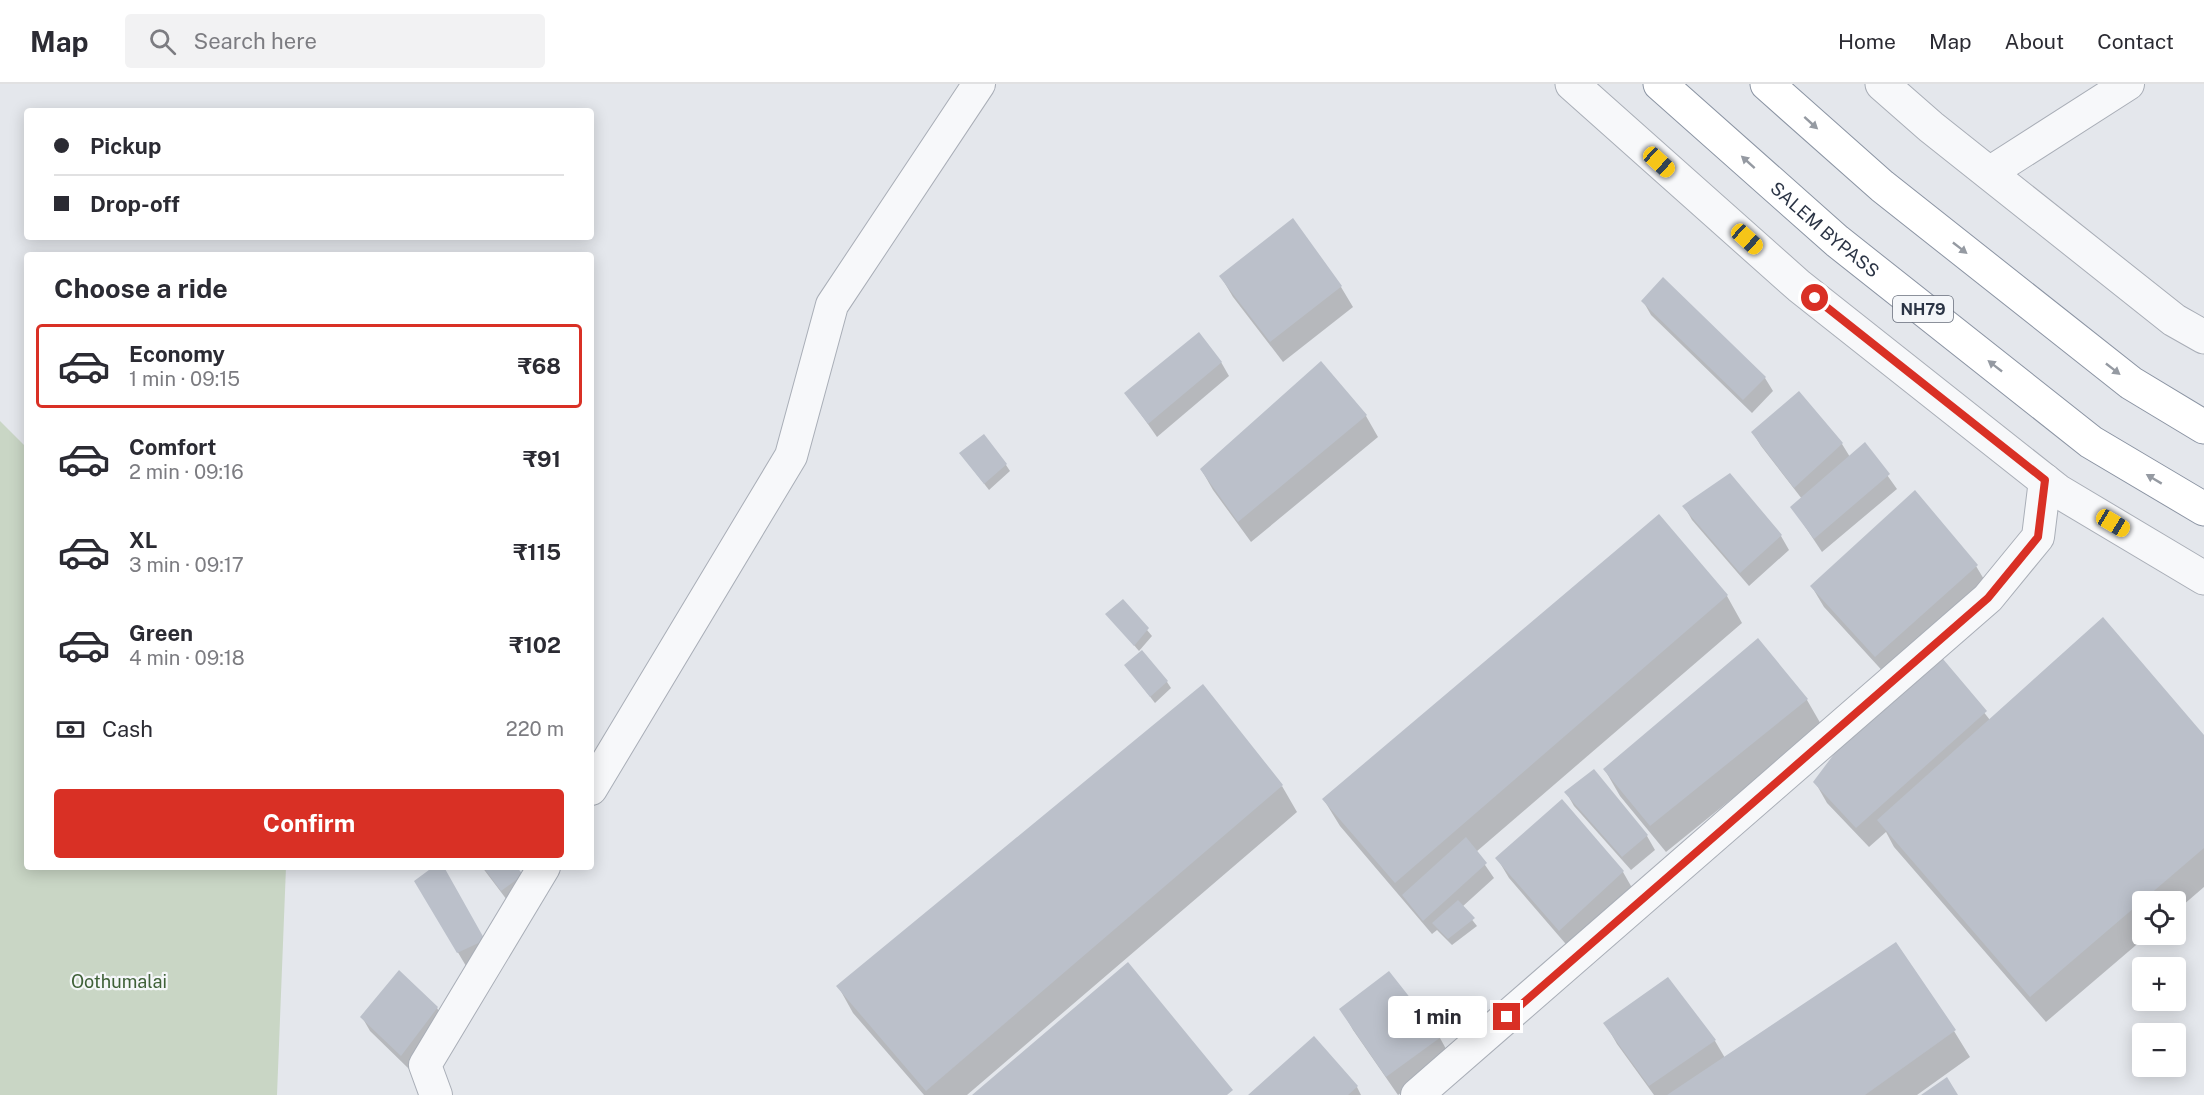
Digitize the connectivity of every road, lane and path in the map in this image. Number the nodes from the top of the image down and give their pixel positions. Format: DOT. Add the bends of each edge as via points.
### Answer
graph roads {
  1 [pos="980,84"];
  2 [pos="1572,84"];
  3 [pos="1660,84"];
  4 [pos="1767,84"];
  5 [pos="1882,84"];
  6 [pos="2128,84"];
  7 [pos="1989,173"];
  8 [pos="2204,337"];
  9 [pos="2204,427"];
  10 [pos="2045,480"];
  11 [pos="2204,509"];
  12 [pos="2204,578"];
  13 [pos="594,784"];
  14 [pos="542,870"];
  15 [pos="436,1095"];
  16 [pos="1417,1095"];
  1 -- 13 [label="street" via="832,305 791,456"];
  2 -- 10 [label="street" via="1799,285"];
  11 -- 3 [label="highway, SALEM BYPASS / NH79, one-way" via="2091,442 1837,241"];
  4 -- 9 [label="highway, one-way" via="1882,186 2131,383"];
  5 -- 7 [label="street"];
  6 -- 7 [label="street"];
  7 -- 8 [label="street" via="2174,320"];
  10 -- 12 [label="street"];
  10 -- 16 [label="street" via="2038,537 1988,598"];
  14 -- 15 [label="street" via="425,1065"];
}
